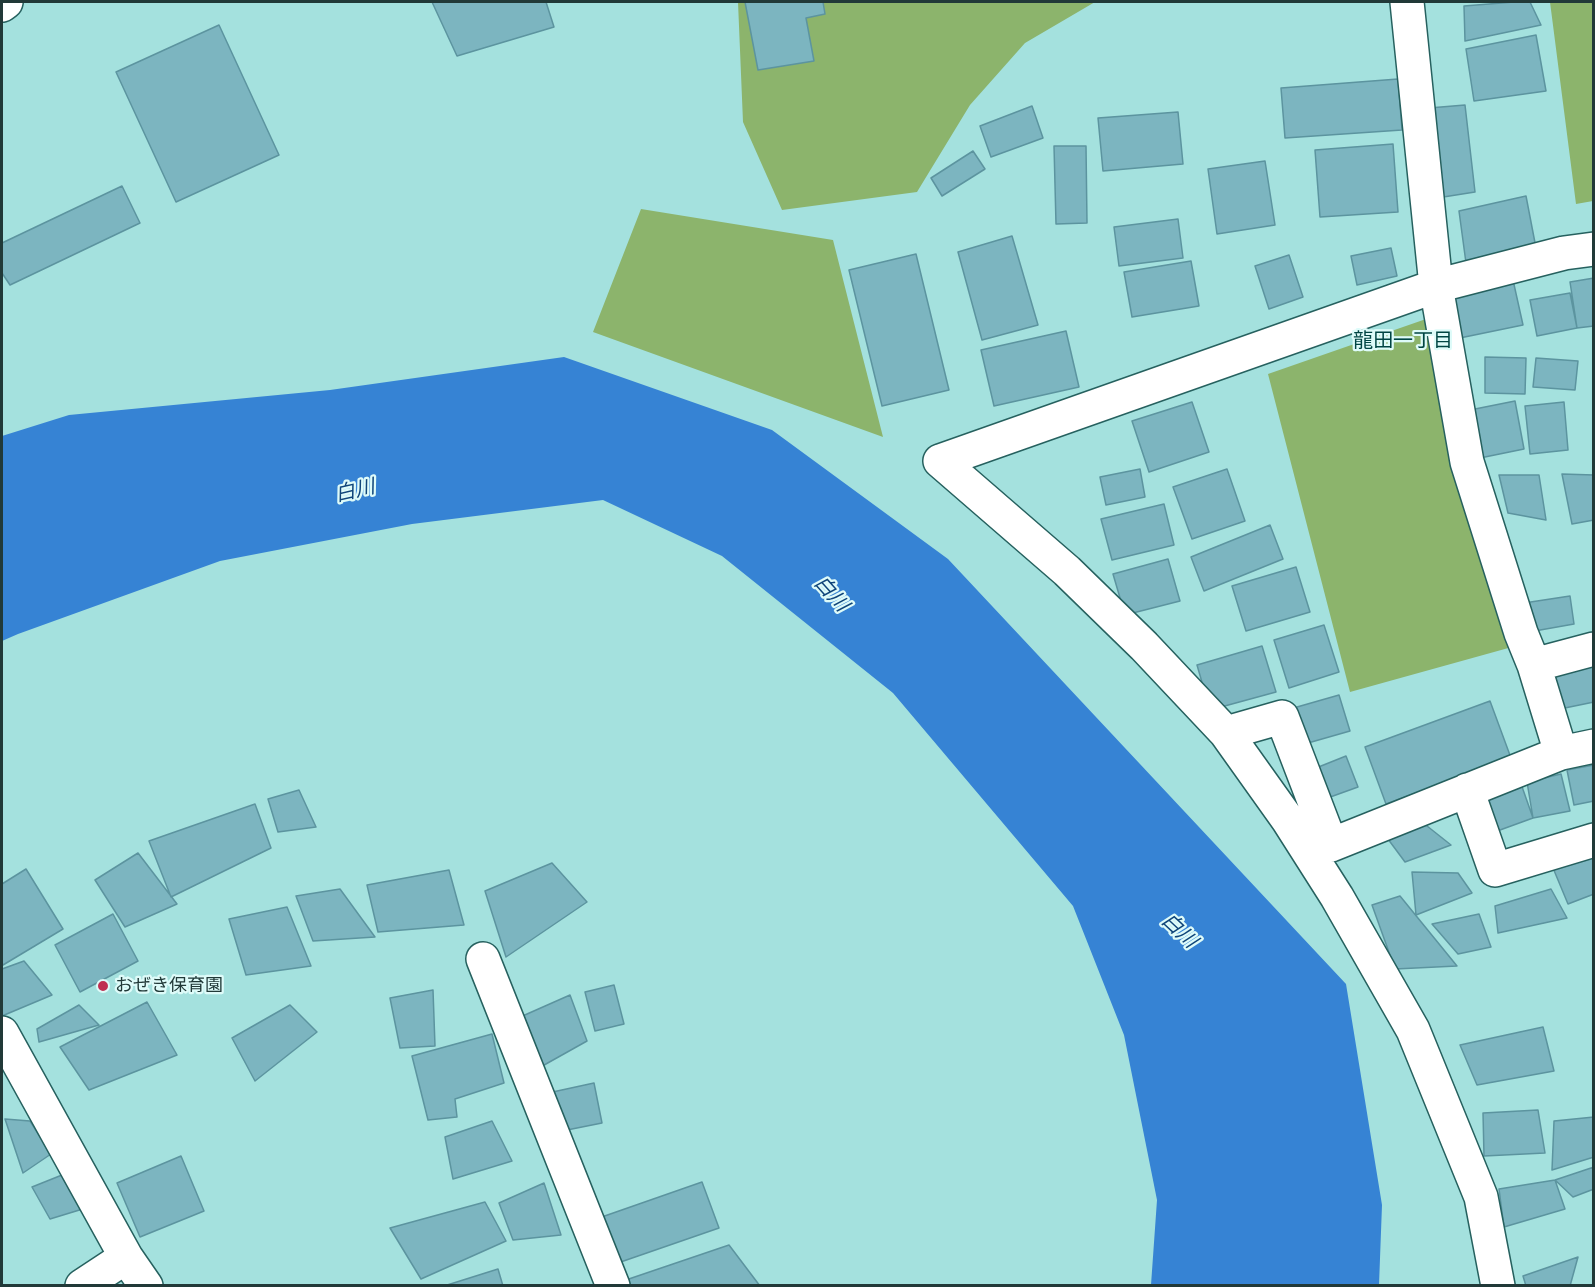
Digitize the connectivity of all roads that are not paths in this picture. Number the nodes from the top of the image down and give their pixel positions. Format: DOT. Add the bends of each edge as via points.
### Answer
graph roads {
  1 [pos="6,2"];
  2 [pos="1407,2"];
  3 [pos="2,5"];
  4 [pos="1593,249"];
  5 [pos="1436,286"];
  6 [pos="1593,649"];
  7 [pos="1534,665"];
  8 [pos="1226,733"];
  9 [pos="1593,746"];
  10 [pos="1561,753"];
  11 [pos="1467,790"];
  12 [pos="1593,840"];
  13 [pos="483,959"];
  14 [pos="2,1033"];
  15 [pos="126,1257"];
  16 [pos="82,1286"];
  17 [pos="146,1286"];
  18 [pos="613,1286"];
  19 [pos="1498,1286"];
  1 -- 3 [label="street"];
  2 -- 5 [label="street"];
  4 -- 5 [label="street"];
  5 -- 7 [label="street" via="1467,462"];
  5 -- 8 [label="street" via="940,461 1067,571"];
  6 -- 7 [label="street"];
  7 -- 10 [label="street"];
  8 -- 11 [label="street" via="1282,717 1331,845"];
  8 -- 19 [label="street" via="1337,897 1413,1029 1481,1197"];
  9 -- 10 [label="street"];
  10 -- 11 [label="street"];
  11 -- 12 [label="street" via="1495,870"];
  13 -- 18 [label="street"];
  14 -- 15 [label="street"];
  15 -- 16 [label="street"];
  15 -- 17 [label="street"];
}
